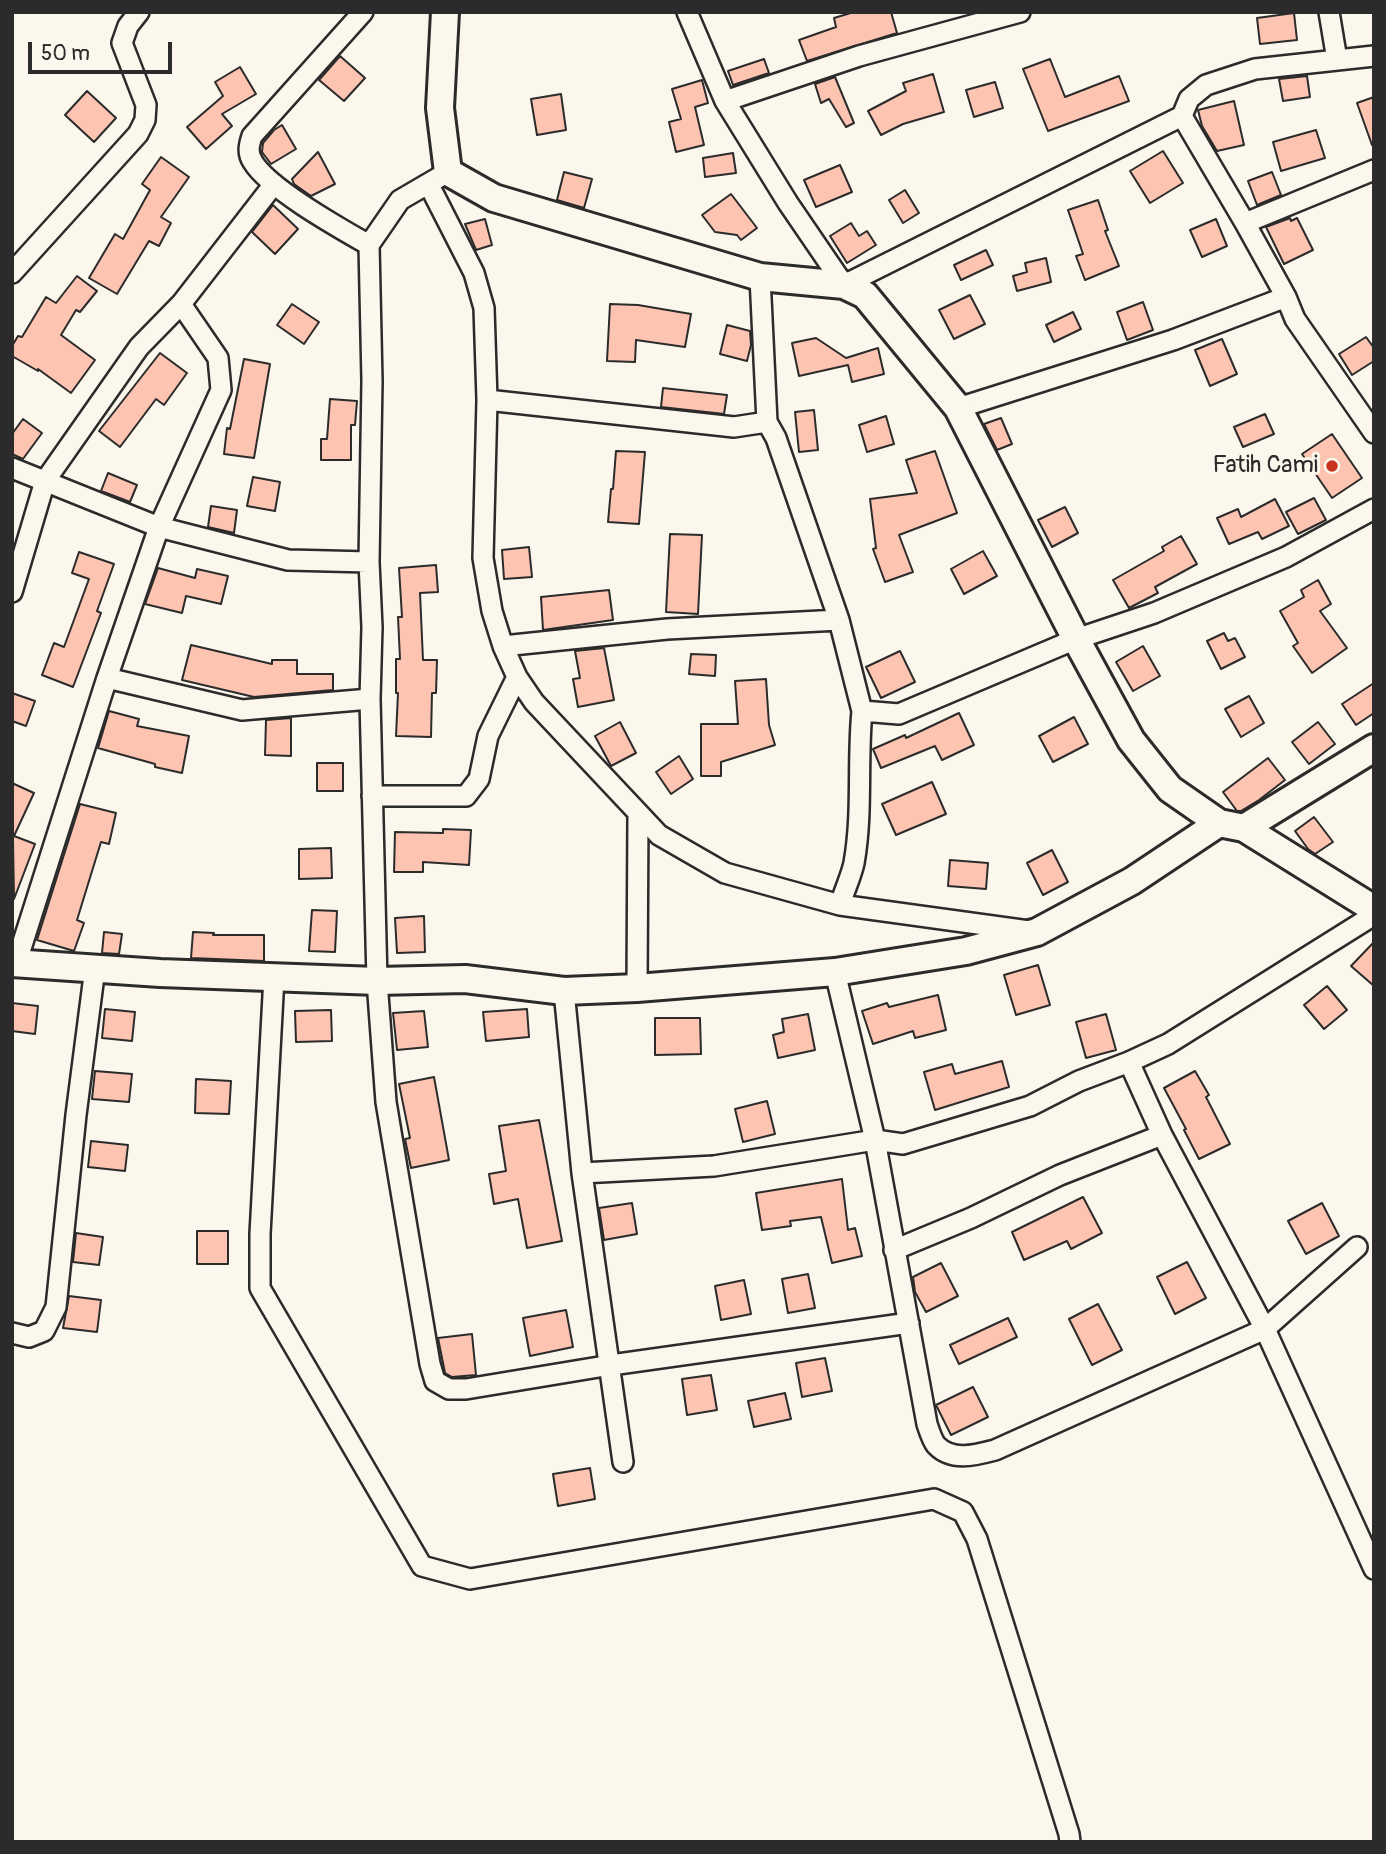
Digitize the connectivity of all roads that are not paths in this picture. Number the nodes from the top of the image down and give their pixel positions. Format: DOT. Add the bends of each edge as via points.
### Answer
graph roads {
  1 [pos="139,12"];
  2 [pos="363,12"];
  3 [pos="445,12"];
  4 [pos="687,12"];
  5 [pos="1020,12"];
  6 [pos="1329,12"];
  7 [pos="1374,56"];
  8 [pos="1337,60"];
  9 [pos="725,101"];
  10 [pos="1182,116"];
  11 [pos="1374,170"];
  12 [pos="438,178"];
  13 [pos="274,184"];
  14 [pos="1245,223"];
  15 [pos="369,245"];
  16 [pos="12,273"];
  17 [pos="760,277"];
  18 [pos="844,285"];
  19 [pos="1286,297"];
  20 [pos="181,304"];
  21 [pos="487,400"];
  22 [pos="958,408"];
  23 [pos="767,422"];
  24 [pos="1374,433"];
  25 [pos="12,468"];
  26 [pos="45,481"];
  27 [pos="1374,509"];
  28 [pos="159,527"];
  29 [pos="369,562"];
  30 [pos="12,592"];
  31 [pos="839,620"];
  32 [pos="1076,639"];
  33 [pos="503,646"];
  34 [pos="517,677"];
  35 [pos="107,678"];
  36 [pos="370,699"];
  37 [pos="862,711"];
  38 [pos="1374,748"];
  39 [pos="372,796"];
  40 [pos="638,814"];
  41 [pos="1232,825"];
  42 [pos="840,905"];
  43 [pos="1374,909"];
  44 [pos="1374,915"];
  45 [pos="1037,932"];
  46 [pos="14,964"];
  47 [pos="95,968"];
  48 [pos="835,972"];
  49 [pos="274,977"];
  50 [pos="377,981"];
  51 [pos="637,988"];
  52 [pos="564,991"];
  53 [pos="1129,1062"];
  54 [pos="1162,1135"];
  55 [pos="875,1140"];
  56 [pos="582,1173"];
  57 [pos="1357,1247"];
  58 [pos="894,1250"];
  59 [pos="909,1323"];
  60 [pos="1265,1329"];
  61 [pos="12,1334"];
  62 [pos="611,1365"];
  63 [pos="624,1462"];
  64 [pos="1374,1569"];
  65 [pos="1070,1842"];
  1 -- 16 [label="street" via="122,43 146,105 145,120 138,134"];
  2 -- 13 [label="street" via="252,136 248,149 253,162"];
  3 -- 12 [label="street"];
  4 -- 9 [label="street"];
  5 -- 9 [label="street" via="859,56"];
  6 -- 8 [label="street"];
  7 -- 8 [label="street"];
  8 -- 10 [label="street" via="1255,69 1206,85 1189,99"];
  9 -- 18 [label="street"];
  10 -- 14 [label="street"];
  10 -- 18 [label="street"];
  11 -- 14 [label="street"];
  12 -- 15 [label="street" via="400,200"];
  12 -- 17 [label="street"];
  12 -- 21 [label="street" via="484,309"];
  13 -- 15 [label="street"];
  13 -- 20 [label="street"];
  14 -- 19 [label="street"];
  15 -- 29 [label="street"];
  17 -- 18 [label="street"];
  17 -- 23 [label="street"];
  18 -- 22 [label="street" via="865,295"];
  19 -- 22 [label="street" via="1173,340"];
  19 -- 24 [label="street" via="1295,319"];
  20 -- 26 [label="street" via="139,347"];
  20 -- 28 [label="street" via="218,358 221,390"];
  21 -- 23 [label="street" via="734,427"];
  21 -- 33 [label="street" via="482,558"];
  22 -- 32 [label="street"];
  23 -- 31 [label="street"];
  25 -- 26 [label="street"];
  26 -- 28 [label="street"];
  26 -- 30 [label="street"];
  27 -- 32 [label="street" via="1286,557 1154,613"];
  28 -- 29 [label="street" via="289,560"];
  28 -- 35 [label="street"];
  29 -- 36 [label="street"];
  31 -- 33 [label="street" via="667,629"];
  31 -- 37 [label="street"];
  32 -- 37 [label="street" via="899,714"];
  32 -- 41 [label="street" via="1131,740 1170,789"];
  33 -- 34 [label="street"];
  34 -- 39 [label="street" via="488,736 479,779 466,796"];
  34 -- 40 [label="street" via="534,702"];
  35 -- 36 [label="street" via="242,710"];
  35 -- 46 [label="street"];
  36 -- 39 [label="street"];
  37 -- 42 [label="street" via="853,865"];
  38 -- 41 [label="street"];
  39 -- 50 [label="street"];
  40 -- 42 [label="street" via="659,835 725,873"];
  40 -- 51 [label="street"];
  41 -- 43 [label="street"];
  41 -- 45 [label="street"];
  42 -- 45 [label="street"];
  44 -- 53 [label="street" via="1168,1044"];
  45 -- 48 [label="street" via="966,951"];
  46 -- 47 [label="street"];
  47 -- 49 [label="street"];
  47 -- 61 [label="street" via="56,1307 44,1331 29,1337"];
  48 -- 51 [label="street"];
  48 -- 55 [label="street"];
  49 -- 50 [label="street"];
  49 -- 65 [label="street" via="260,1288 422,1566 470,1578 934,1499 963,1512 977,1539"];
  50 -- 52 [label="street" via="465,979"];
  50 -- 62 [label="street" via="386,1102 435,1381 449,1389 466,1389"];
  51 -- 52 [label="street"];
  52 -- 56 [label="street"];
  53 -- 54 [label="street"];
  53 -- 55 [label="street" via="1030,1106 903,1144"];
  54 -- 58 [label="street"];
  54 -- 60 [label="street"];
  55 -- 56 [label="street" via="714,1166"];
  55 -- 58 [label="street"];
  56 -- 62 [label="street"];
  57 -- 60 [label="street"];
  58 -- 59 [label="street"];
  59 -- 60 [label="street" via="931,1434 949,1453 968,1458"];
  59 -- 62 [label="street"];
  60 -- 64 [label="street"];
  62 -- 63 [label="street"];
}
